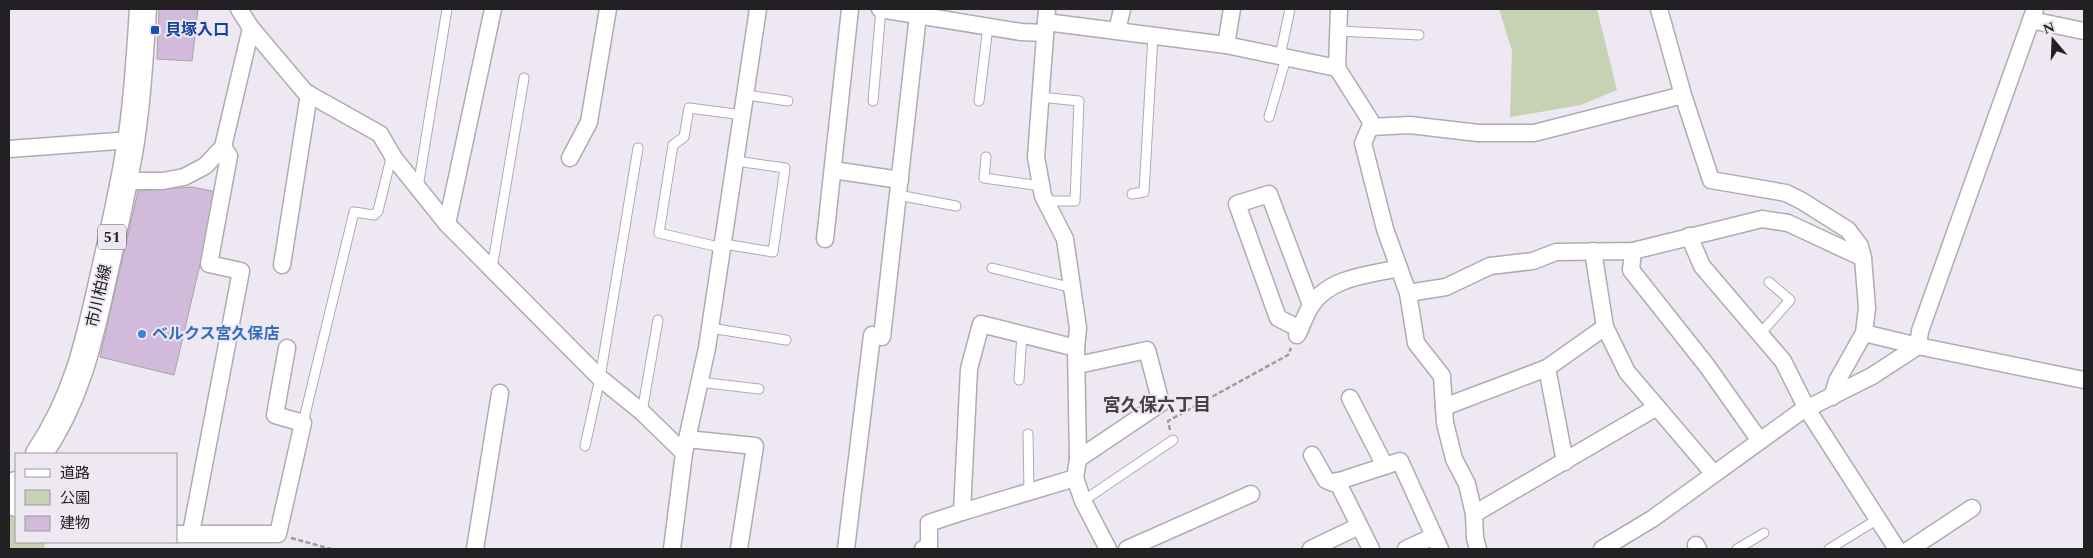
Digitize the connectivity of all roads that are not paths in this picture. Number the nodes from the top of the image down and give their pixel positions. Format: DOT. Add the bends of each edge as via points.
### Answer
graph roads {
  1 [pos="143,9"];
  2 [pos="239,9"];
  3 [pos="447,9"];
  4 [pos="493,9"];
  5 [pos="608,9"];
  6 [pos="758,9"];
  7 [pos="850,9"];
  8 [pos="880,9"];
  9 [pos="1122,9"];
  10 [pos="1232,9"];
  11 [pos="1290,9"];
  12 [pos="1338,9"];
  13 [pos="1659,9"];
  14 [pos="2033,14"];
  15 [pos="918,15"];
  16 [pos="1046,21"];
  17 [pos="988,26"];
  18 [pos="252,28"];
  19 [pos="1117,31"];
  20 [pos="1338,31"];
  21 [pos="2084,31"];
  22 [pos="1419,35"];
  23 [pos="1153,36"];
  24 [pos="1226,45"];
  25 [pos="1283,57"];
  26 [pos="1337,68"];
  27 [pos="524,78"];
  28 [pos="309,94"];
  29 [pos="746,95"];
  30 [pos="1683,96"];
  31 [pos="1040,97"];
  32 [pos="979,100"];
  33 [pos="788,101"];
  34 [pos="873,101"];
  35 [pos="743,115"];
  36 [pos="1269,117"];
  37 [pos="1370,127"];
  38 [pos="131,140"];
  39 [pos="223,147"];
  40 [pos="638,148"];
  41 [pos="9,149"];
  42 [pos="392,154"];
  43 [pos="986,157"];
  44 [pos="570,158"];
  45 [pos="736,161"];
  46 [pos="833,170"];
  47 [pos="124,181"];
  48 [pos="418,187"];
  49 [pos="899,187"];
  50 [pos="1043,194"];
  51 [pos="1132,194"];
  52 [pos="956,206"];
  53 [pos="447,224"];
  54 [pos="1689,236"];
  55 [pos="825,239"];
  56 [pos="723,246"];
  57 [pos="1593,251"];
  58 [pos="1633,251"];
  59 [pos="1864,258"];
  60 [pos="282,265"];
  61 [pos="492,268"];
  62 [pos="992,268"];
  63 [pos="1399,268"];
  64 [pos="1769,282"];
  65 [pos="1073,288"];
  66 [pos="1408,293"];
  67 [pos="1311,306"];
  68 [pos="658,320"];
  69 [pos="1605,327"];
  70 [pos="710,328"];
  71 [pos="1022,334"];
  72 [pos="1760,334"];
  73 [pos="1864,334"];
  74 [pos="786,340"];
  75 [pos="1918,346"];
  76 [pos="287,348"];
  77 [pos="1076,348"];
  78 [pos="1078,365"];
  79 [pos="1547,368"];
  80 [pos="600,378"];
  81 [pos="1019,380"];
  82 [pos="2084,380"];
  83 [pos="700,382"];
  84 [pos="759,389"];
  85 [pos="500,393"];
  86 [pos="1832,397"];
  87 [pos="1350,398"];
  88 [pos="1444,407"];
  89 [pos="1657,407"];
  90 [pos="1807,408"];
  91 [pos="642,412"];
  92 [pos="303,423"];
  93 [pos="1028,434"];
  94 [pos="1173,440"];
  95 [pos="1760,440"];
  96 [pos="585,446"];
  97 [pos="685,446"];
  98 [pos="40,453"];
  99 [pos="1312,455"];
  100 [pos="1078,459"];
  101 [pos="1565,462"];
  102 [pos="1385,466"];
  103 [pos="1714,474"];
  104 [pos="1075,478"];
  105 [pos="1337,482"];
  106 [pos="1029,492"];
  107 [pos="1251,494"];
  108 [pos="1083,500"];
  109 [pos="1972,508"];
  110 [pos="962,512"];
  111 [pos="1474,514"];
  112 [pos="1878,519"];
  113 [pos="1359,526"];
  114 [pos="184,533"];
  115 [pos="1764,533"];
  116 [pos="1437,542"];
  117 [pos="475,549"];
  118 [pos="672,549"];
  119 [pos="739,549"];
  120 [pos="846,549"];
  121 [pos="923,549"];
  122 [pos="1108,549"];
  123 [pos="1127,549"];
  124 [pos="1311,549"];
  125 [pos="1371,549"];
  126 [pos="1406,549"];
  127 [pos="1478,549"];
  128 [pos="1602,549"];
  129 [pos="1737,549"];
  130 [pos="1829,549"];
  131 [pos="1897,549"];
  132 [pos="1910,549"];
  1 -- 38 [label="main road, 市川柏線 / 51"];
  2 -- 18 [label="street"];
  3 -- 48 [label="lane"];
  4 -- 53 [label="street"];
  5 -- 44 [label="street" via="589,122"];
  6 -- 29 [label="street"];
  7 -- 46 [label="street"];
  8 -- 15 [label="street"];
  8 -- 34 [label="lane"];
  9 -- 19 [label="street"];
  10 -- 24 [label="street"];
  11 -- 25 [label="lane"];
  12 -- 20 [label="street"];
  13 -- 30 [label="street"];
  14 -- 21 [label="street"];
  14 -- 75 [label="street" via="1920,331"];
  15 -- 17 [label="street"];
  15 -- 49 [label="street"];
  16 -- 17 [label="street"];
  16 -- 19 [label="street"];
  16 -- 31 [label="street"];
  17 -- 32 [label="lane"];
  18 -- 28 [label="street"];
  18 -- 39 [label="street"];
  19 -- 23 [label="street"];
  20 -- 22 [label="lane"];
  20 -- 26 [label="street"];
  23 -- 24 [label="street"];
  23 -- 51 [label="lane" via="1144,192"];
  24 -- 25 [label="street"];
  25 -- 26 [label="street"];
  25 -- 36 [label="lane"];
  26 -- 37 [label="street" via="1370,120"];
  27 -- 61 [label="lane"];
  28 -- 42 [label="street" via="380,134"];
  28 -- 60 [label="street"];
  29 -- 33 [label="lane"];
  29 -- 35 [label="street"];
  30 -- 37 [label="street" via="1534,133 1478,133 1410,125"];
  30 -- 59 [label="street" via="1711,180 1786,193 1802,201 1848,230"];
  31 -- 50 [label="street" via="1036,157"];
  31 -- 50 [label="lane" via="1079,101 1075,201"];
  35 -- 45 [label="street"];
  35 -- 56 [label="lane" via="689,108 684,137 673,145 659,233"];
  37 -- 63 [label="street" via="1363,142 1385,229"];
  38 -- 41 [label="street"];
  38 -- 47 [label="main road, 市川柏線 / 51"];
  39 -- 47 [label="street" via="205,166 184,177 163,181"];
  39 -- 114 [label="street" via="230,156 209,264 241,271"];
  40 -- 80 [label="lane"];
  42 -- 48 [label="street"];
  42 -- 92 [label="lane" via="378,211 374,215 354,212"];
  43 -- 50 [label="lane" via="984,178"];
  45 -- 56 [label="street"];
  45 -- 56 [label="lane" via="785,168 773,252"];
  46 -- 49 [label="street"];
  46 -- 55 [label="street"];
  47 -- 98 [label="main road, 市川柏線 / 51" via="80,369 70,399"];
  48 -- 53 [label="street"];
  49 -- 52 [label="lane"];
  49 -- 120 [label="street" via="882,337 872,335"];
  50 -- 65 [label="street" via="1065,239"];
  53 -- 61 [label="street"];
  54 -- 58 [label="street"];
  54 -- 59 [label="street" via="1762,219 1788,223"];
  54 -- 72 [label="street" via="1702,266"];
  56 -- 70 [label="street"];
  57 -- 58 [label="street"];
  57 -- 66 [label="street" via="1556,252 1533,261 1490,266 1446,287"];
  57 -- 69 [label="street"];
  58 -- 95 [label="street" via="1631,270 1707,366"];
  59 -- 73 [label="street" via="1867,308"];
  61 -- 80 [label="street"];
  62 -- 65 [label="lane"];
  63 -- 66 [label="street"];
  63 -- 67 [label="street" via="1343,281 1327,289"];
  64 -- 72 [label="lane" via="1790,300"];
  65 -- 77 [label="street" via="1078,328"];
  66 -- 88 [label="street" via="1416,343 1442,376"];
  67 -- 67 [label="street" via="1299,332 1278,318 1237,204 1269,194"];
  68 -- 91 [label="lane"];
  69 -- 79 [label="street"];
  69 -- 89 [label="street" via="1627,372"];
  70 -- 74 [label="lane"];
  70 -- 83 [label="street"];
  71 -- 77 [label="street"];
  71 -- 81 [label="lane"];
  71 -- 110 [label="street" via="981,324 968,369"];
  72 -- 90 [label="street" via="1783,361"];
  73 -- 75 [label="street"];
  73 -- 86 [label="street" via="1837,381"];
  75 -- 82 [label="street"];
  75 -- 86 [label="street"];
  76 -- 92 [label="street" via="275,415"];
  77 -- 78 [label="street"];
  78 -- 100 [label="street"];
  78 -- 100 [label="street" via="1147,350 1161,403"];
  79 -- 88 [label="street"];
  79 -- 101 [label="street"];
  80 -- 91 [label="street"];
  80 -- 96 [label="lane"];
  83 -- 84 [label="lane"];
  83 -- 97 [label="street"];
  85 -- 117 [label="street"];
  86 -- 90 [label="street"];
  87 -- 102 [label="street"];
  88 -- 111 [label="street" via="1444,423 1454,458 1467,484"];
  89 -- 101 [label="street"];
  89 -- 103 [label="street"];
  90 -- 95 [label="street"];
  90 -- 112 [label="street"];
  91 -- 97 [label="street"];
  92 -- 114 [label="street" via="278,534"];
  93 -- 106 [label="lane"];
  94 -- 108 [label="lane"];
  95 -- 103 [label="street"];
  97 -- 118 [label="street"];
  97 -- 119 [label="street" via="755,446"];
  99 -- 105 [label="street" via="1326,480"];
  100 -- 104 [label="street"];
  101 -- 111 [label="street"];
  102 -- 105 [label="street"];
  102 -- 116 [label="street" via="1400,461"];
  103 -- 128 [label="street" via="1652,519"];
  104 -- 106 [label="street"];
  104 -- 108 [label="street"];
  105 -- 113 [label="street"];
  106 -- 110 [label="street"];
  107 -- 123 [label="street"];
  108 -- 122 [label="street"];
  109 -- 132 [label="street"];
  110 -- 121 [label="street" via="929,523 929,548"];
  111 -- 127 [label="street"];
  112 -- 130 [label="lane"];
  112 -- 131 [label="street"];
  113 -- 124 [label="street"];
  113 -- 125 [label="street"];
  115 -- 129 [label="lane"];
  116 -- 126 [label="street"];
}
